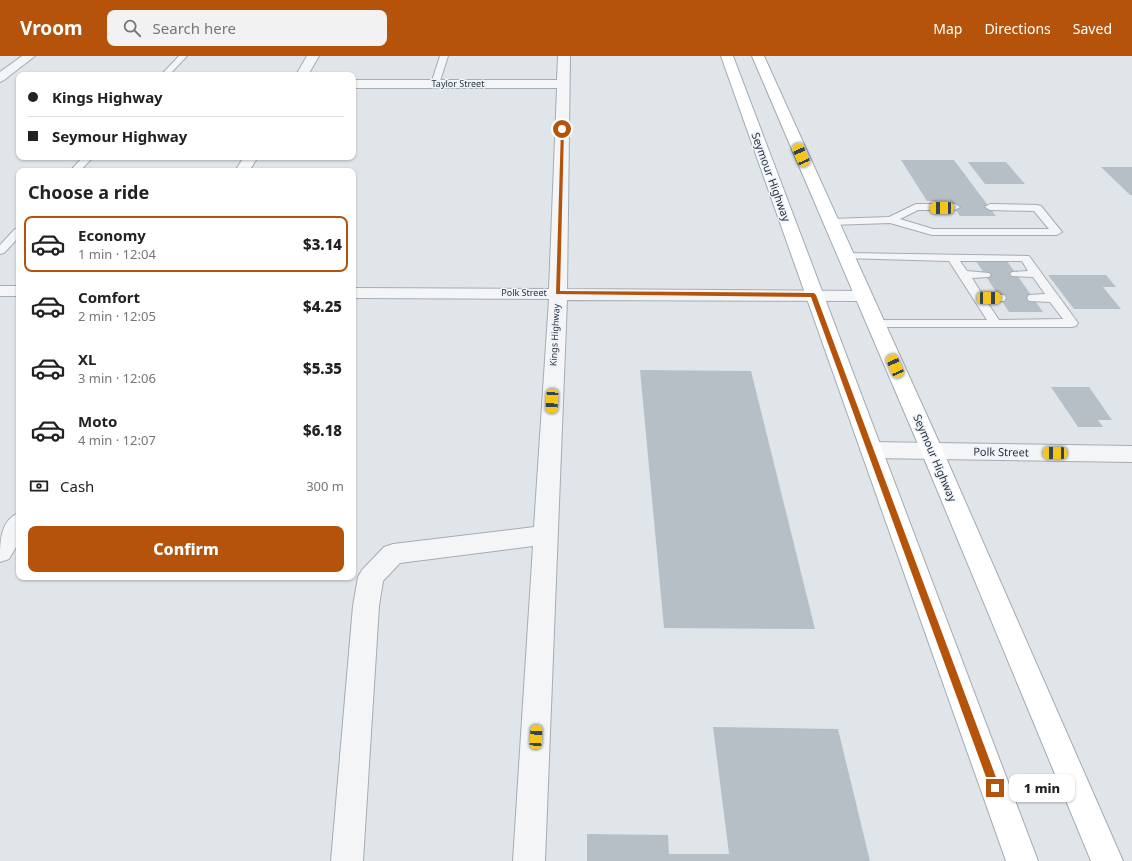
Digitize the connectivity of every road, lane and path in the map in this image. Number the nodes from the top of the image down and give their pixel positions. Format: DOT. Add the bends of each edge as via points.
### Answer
graph roads {
  1 [pos="29,56"];
  2 [pos="183,56"];
  3 [pos="313,56"];
  4 [pos="444,56"];
  5 [pos="564,56"];
  6 [pos="727,56"];
  7 [pos="758,56"];
  8 [pos="168,72"];
  9 [pos="304,72"];
  10 [pos="0,78"];
  11 [pos="0,83"];
  12 [pos="13,83"];
  13 [pos="356,84"];
  14 [pos="436,84"];
  15 [pos="563,84"];
  16 [pos="754,84"];
  17 [pos="85,160"];
  18 [pos="78,168"];
  19 [pos="990,207"];
  20 [pos="955,208"];
  21 [pos="892,220"];
  22 [pos="831,222"];
  23 [pos="16,234"];
  24 [pos="0,251"];
  25 [pos="846,256"];
  26 [pos="953,258"];
  27 [pos="964,274"];
  28 [pos="1016,274"];
  29 [pos="1037,274"];
  30 [pos="985,275"];
  31 [pos="0,291"];
  32 [pos="16,291"];
  33 [pos="356,292"];
  34 [pos="558,293"];
  35 [pos="814,295"];
  36 [pos="863,296"];
  37 [pos="978,298"];
  38 [pos="1000,298"];
  39 [pos="1033,298"];
  40 [pos="1055,298"];
  41 [pos="995,323"];
  42 [pos="876,324"];
  43 [pos="871,450"];
  44 [pos="932,451"];
  45 [pos="1132,454"];
  46 [pos="16,527"];
  47 [pos="546,535"];
  48 [pos="0,552"];
  49 [pos="347,861"];
  50 [pos="529,861"];
  51 [pos="1022,861"];
  52 [pos="1107,861"];
  1 -- 10 [label="street"];
  2 -- 8 [label="lane"];
  3 -- 9 [label="street"];
  4 -- 14 [label="lane"];
  5 -- 15 [label="street, Kings Highway"];
  6 -- 16 [label="main road, Seymour Highway"];
  7 -- 16 [label="main road, Seymour Highway"];
  11 -- 12 [label="street"];
  13 -- 14 [label="street, Taylor Street"];
  14 -- 15 [label="street, Taylor Street"];
  15 -- 34 [label="street, Kings Highway"];
  16 -- 22 [label="main road, Seymour Highway"];
  16 -- 35 [label="main road, Seymour Highway"];
  17 -- 18 [label="lane"];
  19 -- 21 [label="lane" via="1038,208 1057,232 932,232"];
  20 -- 21 [label="lane" via="916,208"];
  21 -- 22 [label="lane"];
  22 -- 25 [label="main road, Seymour Highway"];
  23 -- 24 [label="lane"];
  25 -- 26 [label="lane"];
  25 -- 36 [label="main road, Seymour Highway"];
  26 -- 27 [label="lane"];
  26 -- 29 [label="lane" via="1025,258"];
  27 -- 30 [label="lane"];
  27 -- 37 [label="lane"];
  28 -- 29 [label="lane"];
  29 -- 40 [label="lane"];
  31 -- 32 [label="street"];
  33 -- 34 [label="street, Polk Street"];
  34 -- 35 [label="street, Polk Street"];
  34 -- 47 [label="street, Kings Highway"];
  35 -- 36 [label="street, Polk Street"];
  35 -- 43 [label="main road, Seymour Highway"];
  36 -- 42 [label="main road, Seymour Highway"];
  37 -- 38 [label="lane"];
  37 -- 41 [label="lane"];
  39 -- 40 [label="lane"];
  40 -- 41 [label="lane" via="1072,323"];
  41 -- 42 [label="lane"];
  42 -- 44 [label="main road, Seymour Highway"];
  43 -- 44 [label="street, Polk Street"];
  43 -- 51 [label="main road, Seymour Highway"];
  44 -- 45 [label="street, Polk Street"];
  44 -- 52 [label="main road, Seymour Highway"];
  46 -- 48 [label="street"];
  47 -- 49 [label="street" via="392,554 371,577 366,606"];
  47 -- 50 [label="street, Kings Highway"];
}
